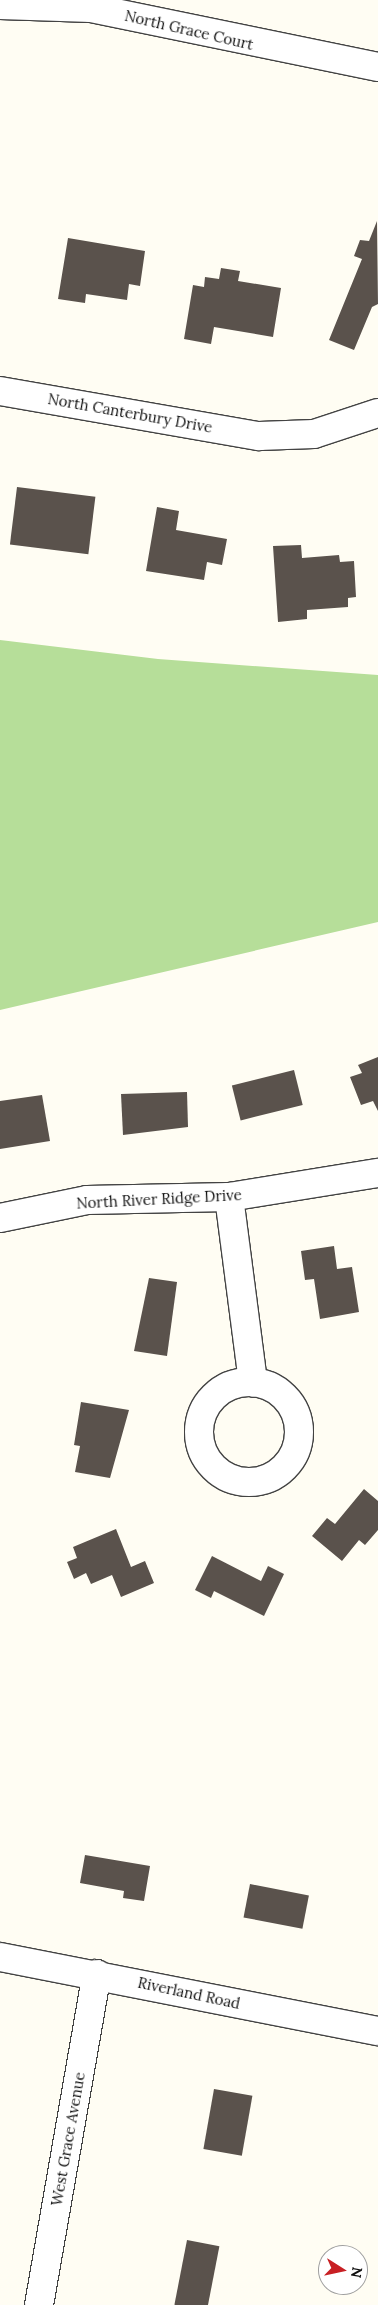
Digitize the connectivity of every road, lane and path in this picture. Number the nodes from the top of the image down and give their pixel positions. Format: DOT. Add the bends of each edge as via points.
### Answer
graph roads {
  1 [pos="0,5"];
  2 [pos="378,68"];
  3 [pos="0,391"];
  4 [pos="378,413"];
  5 [pos="378,1173"];
  6 [pos="229,1197"];
  7 [pos="0,1218"];
  8 [pos="253,1382"];
  9 [pos="0,1956"];
  10 [pos="98,1974"];
  11 [pos="378,2031"];
  12 [pos="39,2305"];
  1 -- 2 [label="street, North Grace Court" via="91,8"];
  3 -- 4 [label="street, North Canterbury Drive" via="259,436 314,434"];
  5 -- 6 [label="street, North River Ridge Drive"];
  6 -- 7 [label="street, North River Ridge Drive" via="87,1200"];
  6 -- 8 [label="street"];
  9 -- 10 [label="street, Riverland Road"];
  10 -- 11 [label="street, Riverland Road"];
  10 -- 12 [label="street, West Grace Avenue"];
}
